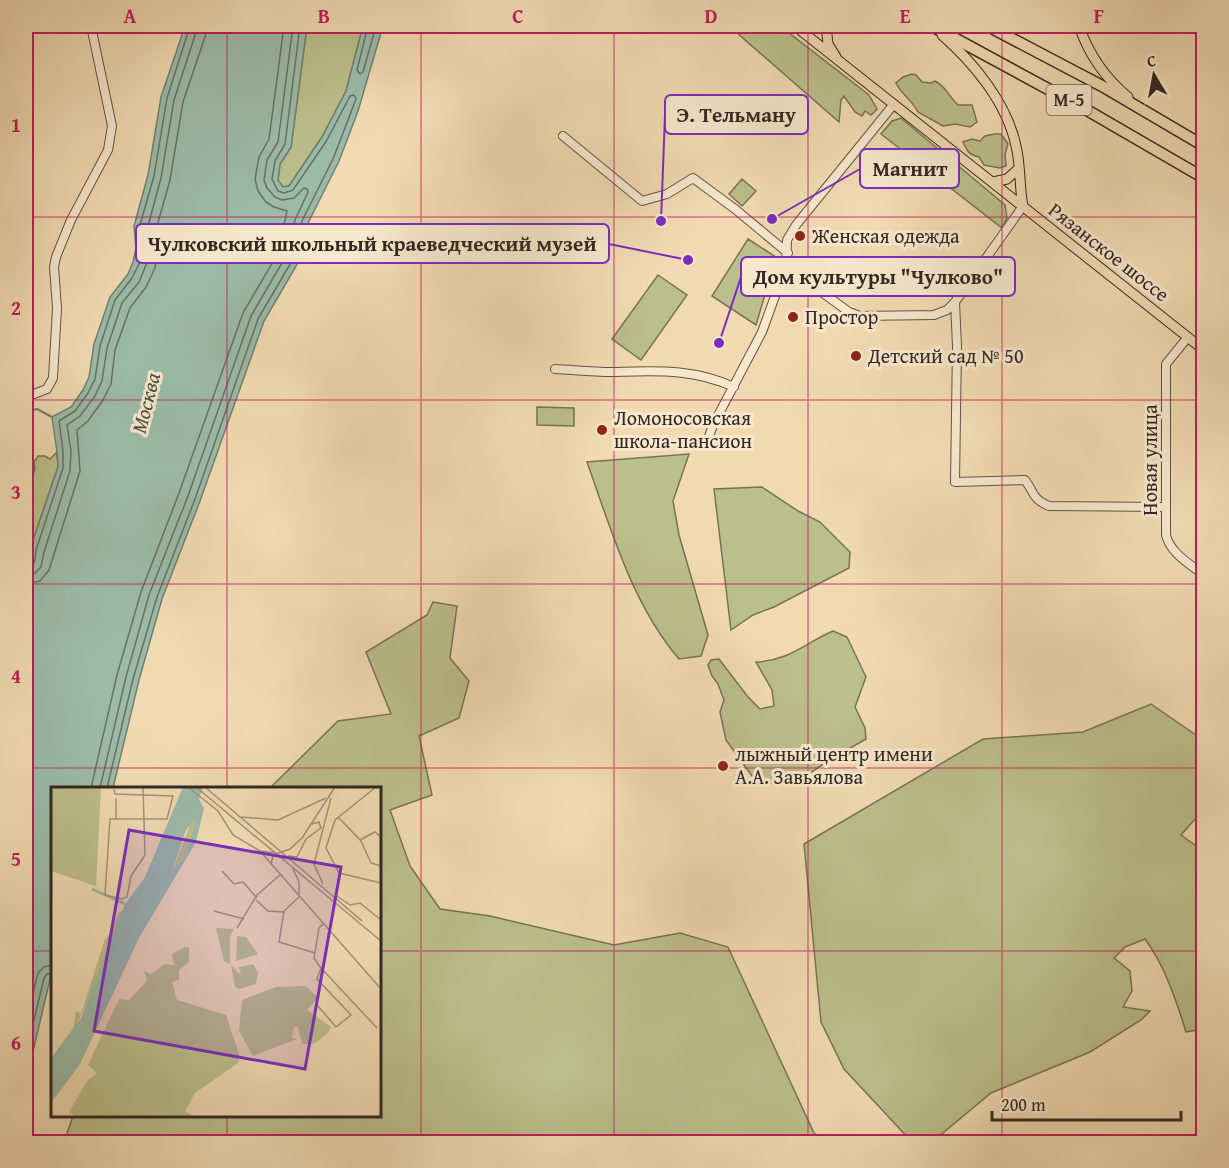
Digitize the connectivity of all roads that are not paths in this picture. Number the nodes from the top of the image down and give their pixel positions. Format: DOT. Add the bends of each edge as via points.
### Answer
graph roads {
  1 [pos="91,26"];
  2 [pos="795,26"];
  3 [pos="826,26"];
  4 [pos="932,26"];
  5 [pos="987,26"];
  6 [pos="1079,26"];
  7 [pos="842,63"];
  8 [pos="894,104"];
  9 [pos="1144,111"];
  10 [pos="563,136"];
  11 [pos="1203,146"];
  12 [pos="1018,169"];
  13 [pos="1203,178"];
  14 [pos="993,182"];
  15 [pos="1023,206"];
  16 [pos="788,253"];
  17 [pos="786,266"];
  18 [pos="955,302"];
  19 [pos="1188,337"];
  20 [pos="1203,350"];
  21 [pos="555,369"];
  22 [pos="734,387"];
  23 [pos="26,397"];
  24 [pos="707,442"];
  25 [pos="1166,507"];
  26 [pos="1203,575"];
  1 -- 23 [label="street" via="112,126 111,138 70,220 56,258 52,378 47,389"];
  2 -- 7 [label="main road, Рязанское шоссе"];
  3 -- 7 [label="main road" via="828,44"];
  4 -- 12 [label="main road" via="975,67 998,103 1016,143"];
  4 -- 13 [label="highway, М-5" via="1085,108"];
  5 -- 9 [label="highway, М-5"];
  6 -- 9 [label="main road" via="1102,72"];
  7 -- 8 [label="main road, Рязанское шоссе"];
  8 -- 14 [label="main road, Рязанское шоссе"];
  8 -- 16 [label="street" via="796,225 787,240"];
  9 -- 11 [label="highway, М-5"];
  10 -- 16 [label="street" via="642,201 667,194 693,178"];
  12 -- 14 [label="main road" via="1006,179"];
  12 -- 15 [label="main road"];
  14 -- 15 [label="main road, Рязанское шоссе"];
  15 -- 18 [label="street"];
  15 -- 19 [label="main road, Рязанское шоссе"];
  16 -- 17 [label="street"];
  17 -- 18 [label="street" via="860,316 934,315"];
  17 -- 22 [label="street" via="762,332"];
  18 -- 25 [label="street" via="955,482 1025,480 1037,501 1049,506"];
  19 -- 20 [label="main road, Рязанское шоссе"];
  19 -- 25 [label="street, Новая улица" via="1166,364"];
  21 -- 22 [label="street" via="668,370 713,378"];
  22 -- 24 [label="street"];
  25 -- 26 [label="street, Новая улица" via="1168,541"];
}
